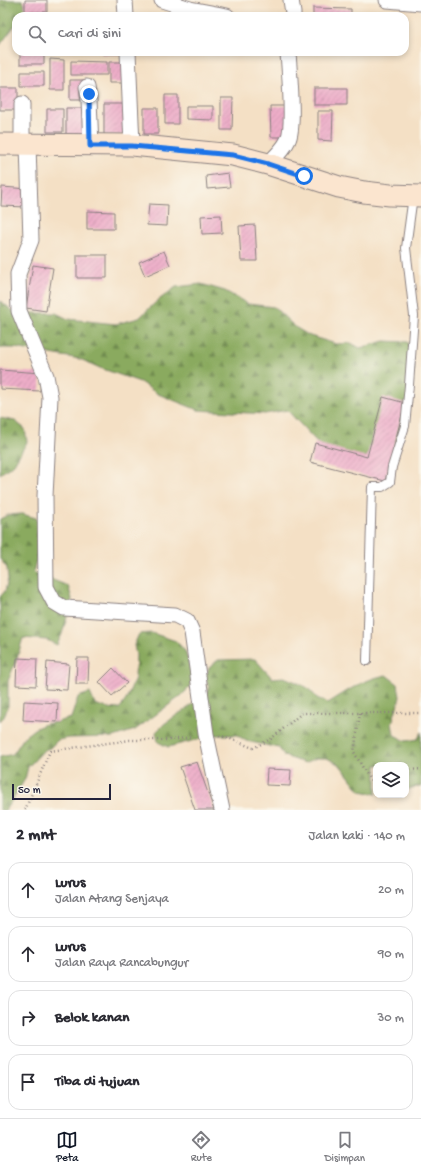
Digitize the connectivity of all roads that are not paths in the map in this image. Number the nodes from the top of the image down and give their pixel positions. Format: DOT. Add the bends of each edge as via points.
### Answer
graph roads {
  1 [pos="125,0"];
  2 [pos="162,0"];
  3 [pos="291,0"];
  4 [pos="387,0"];
  5 [pos="421,3"];
  6 [pos="213,6"];
  7 [pos="126,12"];
  8 [pos="293,12"];
  9 [pos="128,56"];
  10 [pos="288,56"];
  11 [pos="87,88"];
  12 [pos="22,104"];
  13 [pos="0,144"];
  14 [pos="25,145"];
  15 [pos="90,146"];
  16 [pos="132,146"];
  17 [pos="268,164"];
  18 [pos="417,195"];
  19 [pos="368,661"];
  20 [pos="222,810"];
  1 -- 7 [label="street"];
  2 -- 6 [label="street" via="190,9"];
  3 -- 8 [label="street"];
  4 -- 5 [label="street"];
  9 -- 16 [label="street"];
  10 -- 17 [label="street" via="291,134"];
  11 -- 15 [label="street"];
  12 -- 14 [label="street"];
  13 -- 14 [label="main road"];
  14 -- 15 [label="main road"];
  14 -- 20 [label="street" via="30,240 18,274 19,311 46,376 50,397 45,496 46,587 54,602 64,608 175,615 187,621 192,632 206,734"];
  15 -- 16 [label="main road"];
  16 -- 17 [label="main road" via="233,155"];
  17 -- 18 [label="main road" via="364,192"];
  18 -- 19 [label="lane" via="406,248 414,316 405,426 390,482 382,487 372,487"];
}
